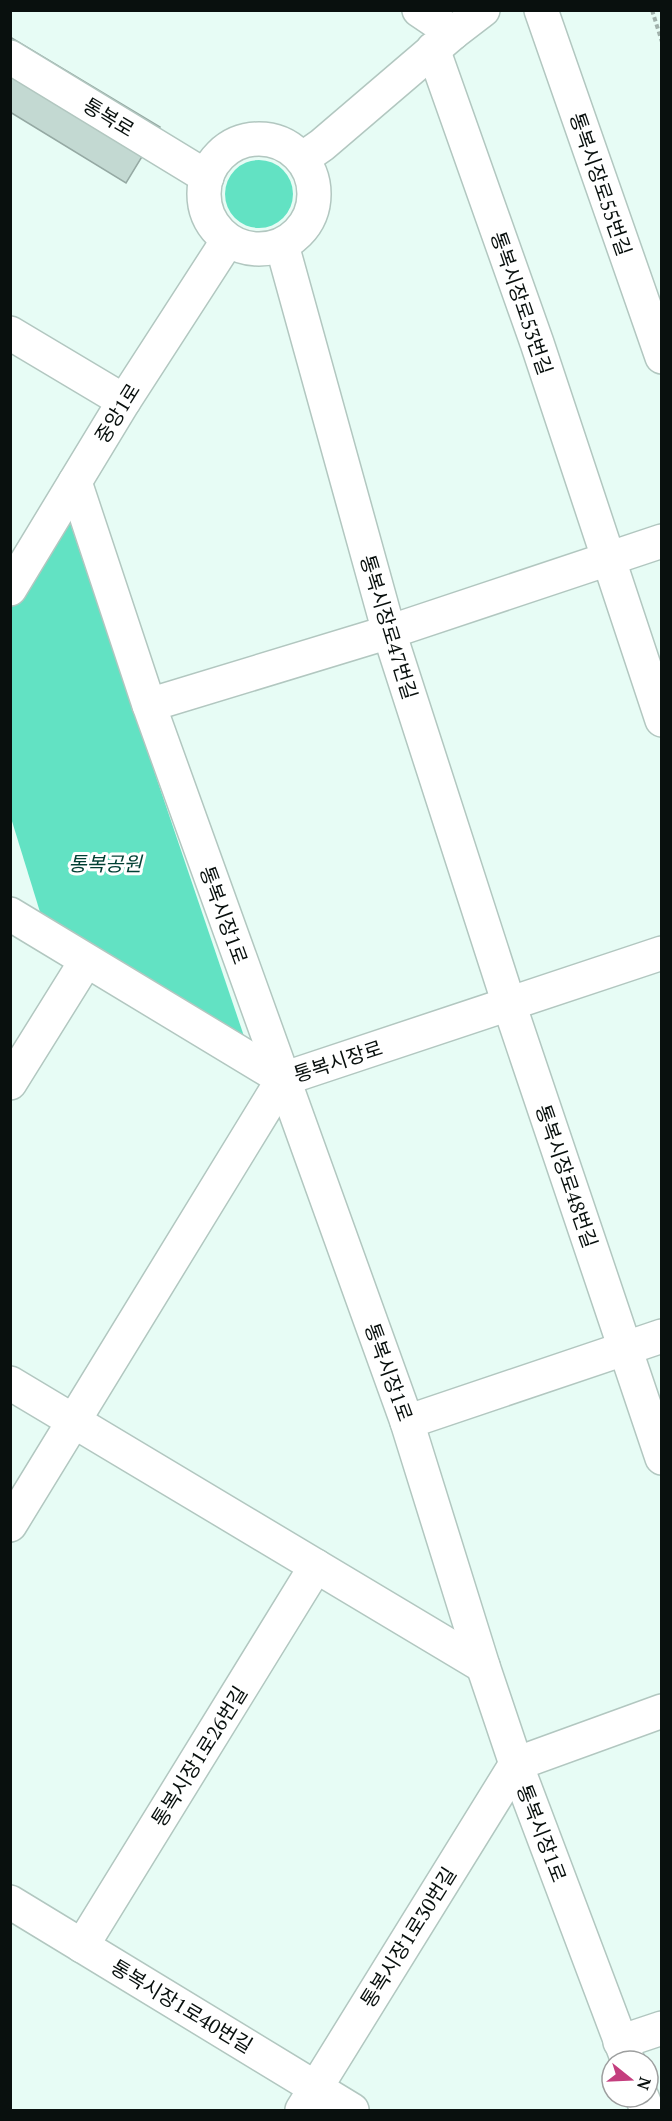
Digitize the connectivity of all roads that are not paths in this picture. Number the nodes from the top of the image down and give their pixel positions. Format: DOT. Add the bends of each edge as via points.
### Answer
graph roads {
  1 [pos="419,10"];
  2 [pos="483,10"];
  3 [pos="541,10"];
  4 [pos="443,41"];
  5 [pos="10,57"];
  6 [pos="312,152"];
  7 [pos="207,177"];
  8 [pos="228,240"];
  9 [pos="282,245"];
  10 [pos="10,333"];
  11 [pos="662,357"];
  12 [pos="124,401"];
  13 [pos="75,482"];
  14 [pos="662,541"];
  15 [pos="609,557"];
  16 [pos="10,589"];
  17 [pos="389,632"];
  18 [pos="149,705"];
  19 [pos="662,720"];
  20 [pos="10,914"];
  21 [pos="662,953"];
  22 [pos="86,961"];
  23 [pos="509,1004"];
  24 [pos="283,1079"];
  25 [pos="10,1083"];
  26 [pos="662,1336"];
  27 [pos="626,1347"];
  28 [pos="10,1383"];
  29 [pos="73,1421"];
  30 [pos="407,1422"];
  31 [pos="662,1458"];
  32 [pos="10,1525"];
  33 [pos="316,1566"];
  34 [pos="483,1666"];
  35 [pos="662,1711"];
  36 [pos="516,1764"];
  37 [pos="10,1902"];
  38 [pos="82,1946"];
  39 [pos="662,2028"];
  40 [pos="623,2049"];
  41 [pos="629,2049"];
  42 [pos="309,2099"];
  43 [pos="352,2110"];
  1 -- 4 [label="street"];
  2 -- 4 [label="street"];
  3 -- 11 [label="street, 통복시장로55번길"];
  4 -- 6 [label="street"];
  4 -- 15 [label="street, 통복시장로53번길" via="537,343"];
  5 -- 7 [label="street, 통복로"];
  6 -- 7 [label="street" via="275,141 242,141 215,161"];
  6 -- 9 [label="street" via="313,207 297,235"];
  7 -- 8 [label="street" via="207,212 215,228"];
  8 -- 9 [label="street" via="245,248 264,250"];
  8 -- 12 [label="street, 중앙1로"];
  9 -- 17 [label="street, 통복시장로47번길"];
  10 -- 12 [label="street"];
  12 -- 13 [label="street, 중앙1로"];
  13 -- 16 [label="street, 중앙1로"];
  13 -- 18 [label="street, 통복시장1로"];
  14 -- 15 [label="street"];
  15 -- 17 [label="street"];
  15 -- 19 [label="street, 통복시장로53번길"];
  17 -- 18 [label="street"];
  17 -- 23 [label="street, 통복시장로47번길"];
  18 -- 24 [label="street, 통복시장1로"];
  20 -- 22 [label="street, 통복시장로"];
  21 -- 23 [label="street, 통복시장로"];
  22 -- 24 [label="street, 통복시장로"];
  22 -- 25 [label="street"];
  23 -- 24 [label="street, 통복시장로"];
  23 -- 27 [label="street, 통복시장로48번길"];
  24 -- 29 [label="street"];
  24 -- 30 [label="street, 통복시장1로"];
  26 -- 27 [label="street"];
  27 -- 30 [label="street"];
  27 -- 31 [label="street, 통복시장로48번길"];
  28 -- 29 [label="street"];
  29 -- 32 [label="street"];
  29 -- 33 [label="street"];
  30 -- 34 [label="street, 통복시장1로"];
  33 -- 34 [label="street"];
  33 -- 38 [label="street, 통복시장1로26번길"];
  34 -- 36 [label="street, 통복시장1로"];
  35 -- 36 [label="street"];
  36 -- 40 [label="street, 통복시장1로"];
  36 -- 42 [label="street, 통복시장1로30번길"];
  37 -- 38 [label="street, 통복시장1로40번길"];
  38 -- 42 [label="street, 통복시장1로40번길"];
  39 -- 41 [label="street, 통복시장1로"];
  42 -- 43 [label="street, 통복시장1로40번길"];
}
